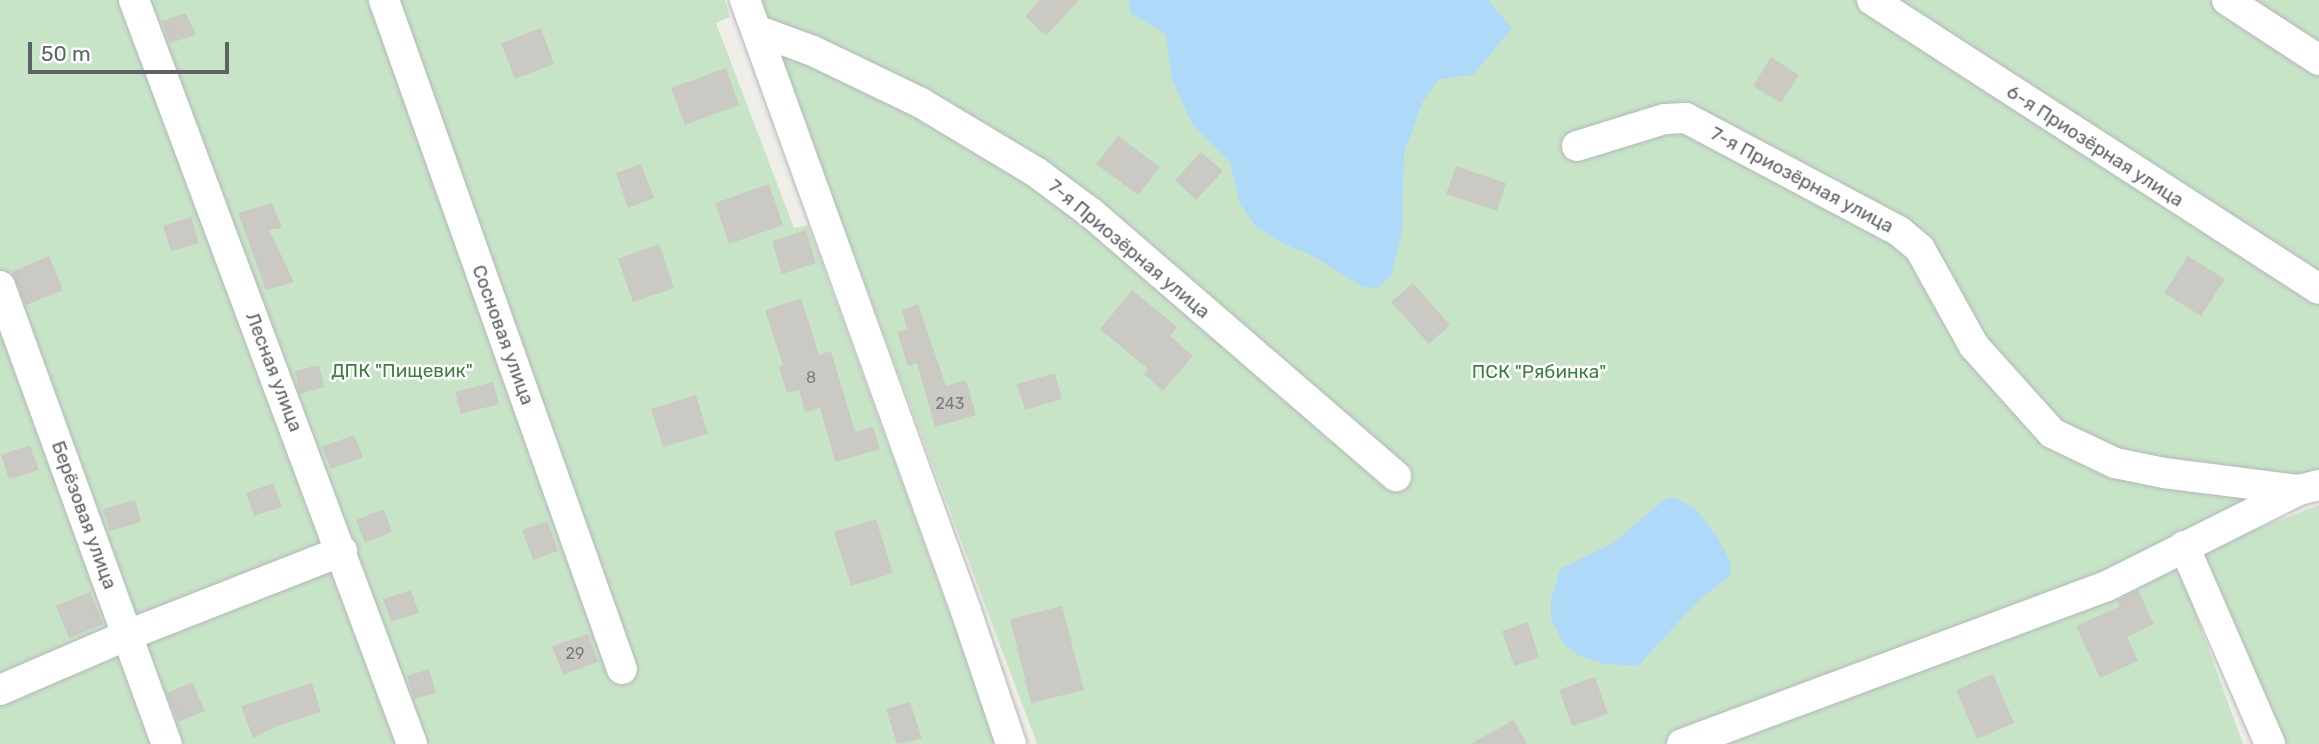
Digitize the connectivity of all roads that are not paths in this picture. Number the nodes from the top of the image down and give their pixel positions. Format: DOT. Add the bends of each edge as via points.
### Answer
graph roads {
  1 [pos="134,0"];
  2 [pos="384,0"];
  3 [pos="745,0"];
  4 [pos="1872,0"];
  5 [pos="2227,0"];
  6 [pos="757,30"];
  7 [pos="2319,60"];
  8 [pos="1577,146"];
  9 [pos="0,286"];
  10 [pos="2319,289"];
  11 [pos="1396,477"];
  12 [pos="2309,487"];
  13 [pos="2183,546"];
  14 [pos="341,551"];
  15 [pos="128,635"];
  16 [pos="622,669"];
  17 [pos="0,690"];
  18 [pos="167,744"];
  19 [pos="412,744"];
  20 [pos="1011,744"];
  21 [pos="1682,744"];
  22 [pos="2270,744"];
  1 -- 14 [label="street, Лесная улица"];
  2 -- 16 [label="street, Сосновая улица"];
  3 -- 6 [label="street"];
  4 -- 10 [label="street, 6-я Приозёрная улица"];
  5 -- 7 [label="street"];
  6 -- 11 [label="street, 7-я Приозёрная улица" via="813,51 921,103 1036,172 1091,213"];
  6 -- 20 [label="street"];
  8 -- 12 [label="street, 7-я Приозёрная улица" via="1665,119 1686,118 1900,232 1920,249 1974,346 2052,433 2115,463 2164,473"];
  9 -- 15 [label="street, Берёзовая улица"];
  12 -- 13 [label="street, 7-я Приозёрная улица"];
  13 -- 21 [label="street, 7-я Приозёрная улица" via="2107,586"];
  13 -- 22 [label="street"];
  14 -- 15 [label="street"];
  14 -- 19 [label="street, Лесная улица"];
  15 -- 17 [label="street"];
  15 -- 18 [label="street, Берёзовая улица"];
}
